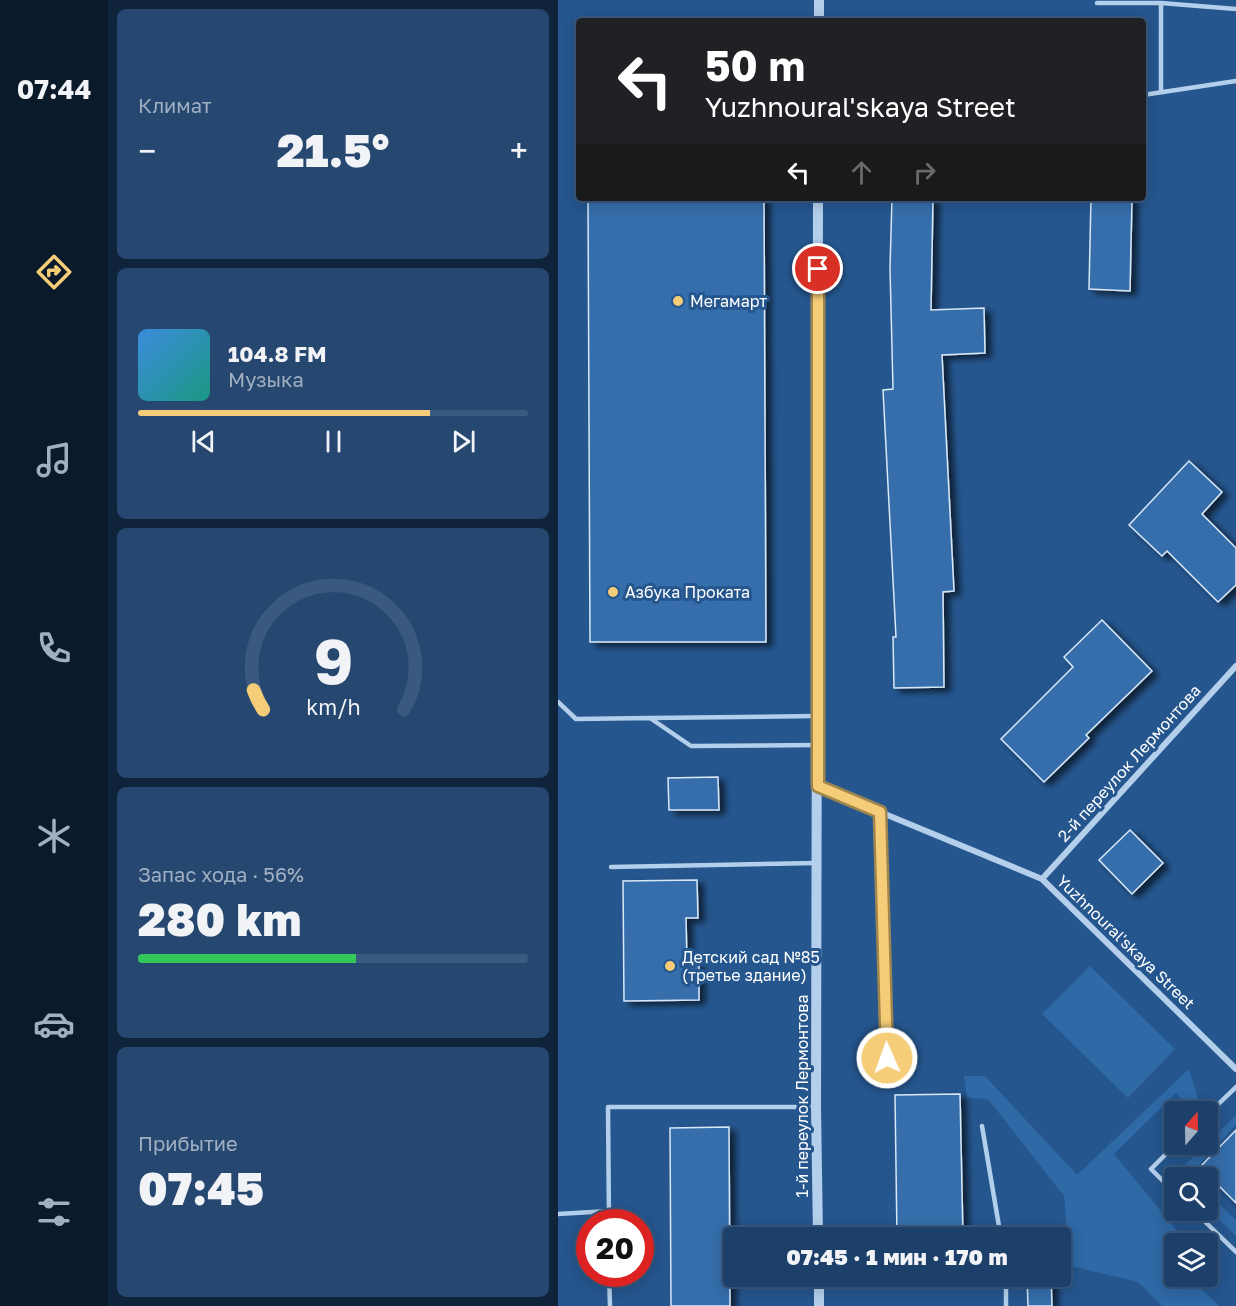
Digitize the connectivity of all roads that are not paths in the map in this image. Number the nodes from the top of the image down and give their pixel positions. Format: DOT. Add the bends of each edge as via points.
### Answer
graph roads {
  1 [pos="819,0"];
  2 [pos="1097,3"];
  3 [pos="1161,3"];
  4 [pos="1236,9"];
  5 [pos="819,18"];
  6 [pos="1236,81"];
  7 [pos="1161,92"];
  8 [pos="1146,94"];
  9 [pos="818,201"];
  10 [pos="1236,666"];
  11 [pos="558,702"];
  12 [pos="818,716"];
  13 [pos="650,718"];
  14 [pos="817,745"];
  15 [pos="818,786"];
  16 [pos="880,812"];
  17 [pos="817,863"];
  18 [pos="610,867"];
  19 [pos="1042,879"];
  20 [pos="887,1058"];
  21 [pos="1236,1069"];
  22 [pos="1236,1087"];
  23 [pos="1218,1104"];
  24 [pos="816,1107"];
  25 [pos="982,1126"];
  26 [pos="1165,1155"];
  27 [pos="1164,1182"];
  28 [pos="609,1209"];
  29 [pos="576,1213"];
  30 [pos="558,1214"];
  31 [pos="1204,1221"];
  32 [pos="818,1227"];
  33 [pos="999,1227"];
  34 [pos="1236,1252"];
  35 [pos="609,1287"];
  36 [pos="819,1287"];
  37 [pos="1006,1287"];
  38 [pos="610,1306"];
  39 [pos="819,1306"];
  40 [pos="1006,1306"];
  1 -- 5 [label="street"];
  2 -- 3 [label="lane"];
  3 -- 4 [label="lane"];
  3 -- 7 [label="lane"];
  6 -- 7 [label="lane"];
  7 -- 8 [label="lane"];
  9 -- 12 [label="street, 1-й переулок Лермонтова"];
  10 -- 19 [label="street, 2-й переулок Лермонтова"];
  11 -- 13 [label="lane" via="576,719"];
  12 -- 13 [label="lane"];
  12 -- 14 [label="street, 1-й переулок Лермонтова"];
  13 -- 14 [label="lane" via="691,746"];
  14 -- 15 [label="street, 1-й переулок Лермонтова"];
  15 -- 16 [label="street, Yuzhnoural'skaya Street"];
  15 -- 17 [label="street, 1-й переулок Лермонтова"];
  16 -- 19 [label="street, Yuzhnoural'skaya Street"];
  16 -- 20 [label="lane"];
  17 -- 18 [label="lane"];
  17 -- 24 [label="street, 1-й переулок Лермонтова"];
  19 -- 21 [label="street, Yuzhnoural'skaya Street"];
  22 -- 23 [label="lane"];
  24 -- 28 [label="lane" via="608,1107"];
  24 -- 32 [label="street, 1-й переулок Лермонтова"];
  25 -- 33 [label="lane"];
  26 -- 27 [label="lane" via="1151,1169"];
  29 -- 30 [label="lane"];
  31 -- 34 [label="lane"];
  35 -- 38 [label="lane"];
  36 -- 39 [label="street"];
  37 -- 40 [label="lane"];
}
